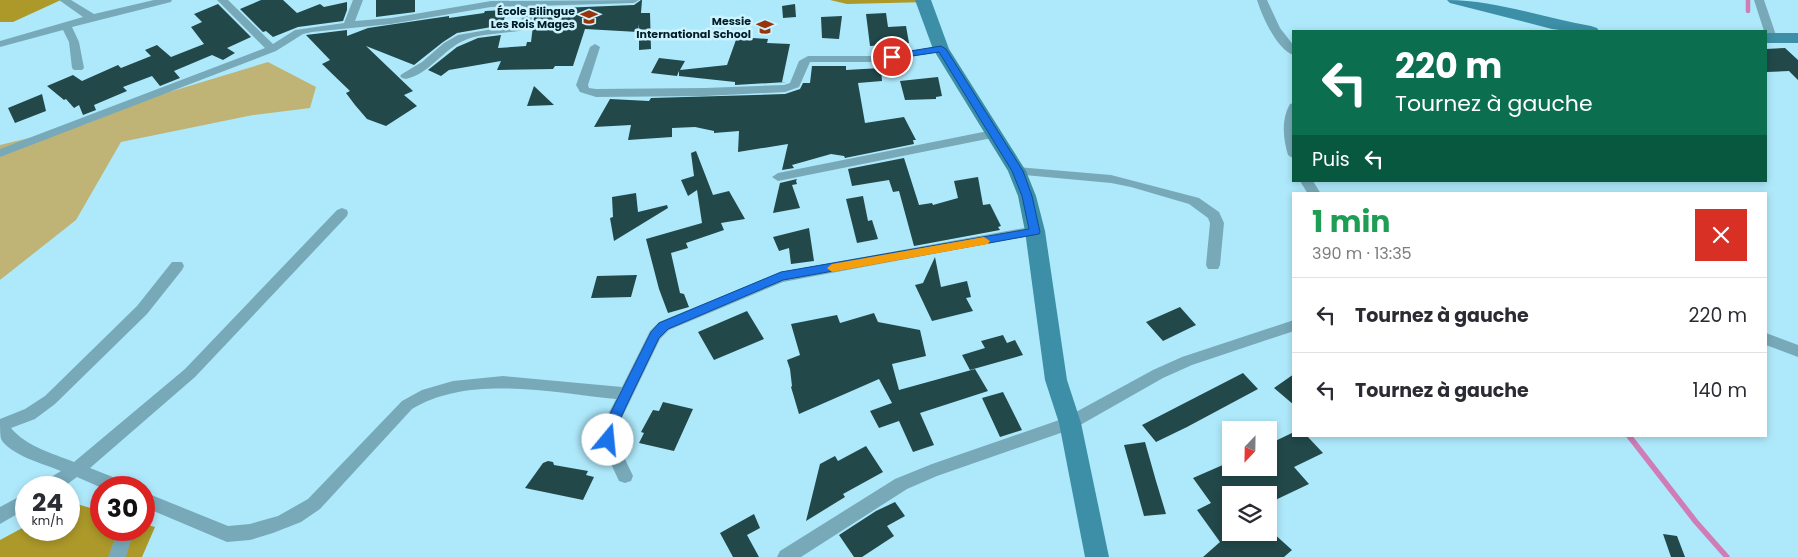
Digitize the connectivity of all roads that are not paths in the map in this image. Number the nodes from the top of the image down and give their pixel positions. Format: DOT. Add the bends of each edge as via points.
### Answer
graph roads {
  1 [pos="64,0"];
  2 [pos="168,0"];
  3 [pos="222,0"];
  4 [pos="358,0"];
  5 [pos="634,0"];
  6 [pos="923,0"];
  7 [pos="1262,0"];
  8 [pos="1455,0"];
  9 [pos="1759,0"];
  10 [pos="535,2"];
  11 [pos="92,18"];
  12 [pos="348,24"];
  13 [pos="66,25"];
  14 [pos="1585,30"];
  15 [pos="1767,30"];
  16 [pos="1769,38"];
  17 [pos="1798,38"];
  18 [pos="0,44"];
  19 [pos="595,47"];
  20 [pos="272,49"];
  21 [pos="941,49"];
  22 [pos="1292,50"];
  23 [pos="78,68"];
  24 [pos="406,76"];
  25 [pos="1292,111"];
  26 [pos="994,134"];
  27 [pos="1292,148"];
  28 [pos="0,152"];
  29 [pos="1018,171"];
  30 [pos="778,177"];
  31 [pos="342,213"];
  32 [pos="1035,232"];
  33 [pos="1213,265"];
  34 [pos="178,266"];
  35 [pos="1292,326"];
  36 [pos="1767,339"];
  37 [pos="1798,351"];
  38 [pos="626,394"];
  39 [pos="1070,423"];
  40 [pos="0,426"];
  41 [pos="77,469"];
  42 [pos="66,476"];
  43 [pos="94,476"];
  44 [pos="625,476"];
  45 [pos="155,505"];
  46 [pos="15,507"];
  47 [pos="0,516"];
  48 [pos="122,541"];
  49 [pos="117,557"];
  50 [pos="786,557"];
  51 [pos="1097,557"];
  1 -- 11 [label="street"];
  2 -- 11 [label="street"];
  3 -- 20 [label="street"];
  4 -- 12 [label="street"];
  5 -- 10 [label="street"];
  6 -- 21 [label="main road"];
  7 -- 22 [label="street" via="1267,17"];
  8 -- 14 [label="main road"];
  9 -- 15 [label="street"];
  10 -- 12 [label="street" via="480,5 391,21"];
  10 -- 24 [label="street" via="524,27 462,37"];
  11 -- 13 [label="street"];
  12 -- 20 [label="street" via="299,32"];
  13 -- 18 [label="street"];
  13 -- 23 [label="street" via="74,42"];
  16 -- 17 [label="main road"];
  19 -- 21 [label="street" via="582,85 584,90 596,93 790,88 795,85 804,61 808,59 876,59"];
  20 -- 28 [label="street"];
  21 -- 26 [label="main road"];
  25 -- 27 [label="street"];
  26 -- 29 [label="main road"];
  26 -- 30 [label="street"];
  29 -- 32 [label="main road"];
  29 -- 33 [label="street" via="1118,180 1194,201 1214,215 1217,223"];
  31 -- 41 [label="street" via="190,373"];
  32 -- 38 [label="street" via="770,280 664,326 655,335"];
  32 -- 39 [label="main road" via="1056,380"];
  34 -- 40 [label="street" via="142,310 50,400 30,414"];
  35 -- 39 [label="street" via="1180,364"];
  36 -- 37 [label="street"];
  38 -- 44 [label="street" via="608,430 608,440"];
  38 -- 45 [label="street" via="503,382 426,394 407,405 314,504 284,523 227,534"];
  39 -- 50 [label="street" via="901,484"];
  39 -- 51 [label="main road"];
  40 -- 41 [label="street" via="13,442 25,449"];
  41 -- 42 [label="street"];
  41 -- 43 [label="street"];
  46 -- 47 [label="street"];
  48 -- 49 [label="street"];
}
